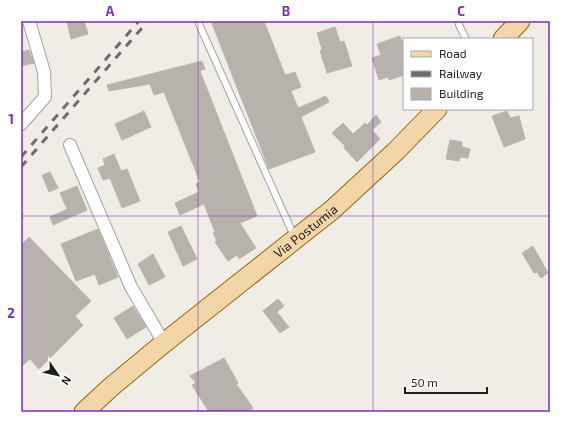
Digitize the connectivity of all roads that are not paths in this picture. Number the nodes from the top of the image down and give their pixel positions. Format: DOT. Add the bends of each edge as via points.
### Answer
graph roads {
  1 [pos="29,21"];
  2 [pos="520,21"];
  3 [pos="199,24"];
  4 [pos="459,25"];
  5 [pos="466,38"];
  6 [pos="504,38"];
  7 [pos="436,110"];
  8 [pos="21,124"];
  9 [pos="70,145"];
  10 [pos="295,240"];
  11 [pos="164,343"];
  12 [pos="110,387"];
  13 [pos="84,412"];
  14 [pos="97,412"];
  1 -- 8 [label="street" via="44,72 45,97"];
  2 -- 6 [label="main road"];
  3 -- 10 [label="lane"];
  4 -- 5 [label="lane"];
  7 -- 10 [label="main road, Via Postumia" via="391,156"];
  9 -- 11 [label="street" via="131,287"];
  10 -- 11 [label="main road, Via Postumia"];
  11 -- 12 [label="main road, Via Postumia"];
  12 -- 13 [label="main road, Via Postumia"];
  12 -- 14 [label="main road"];
}
